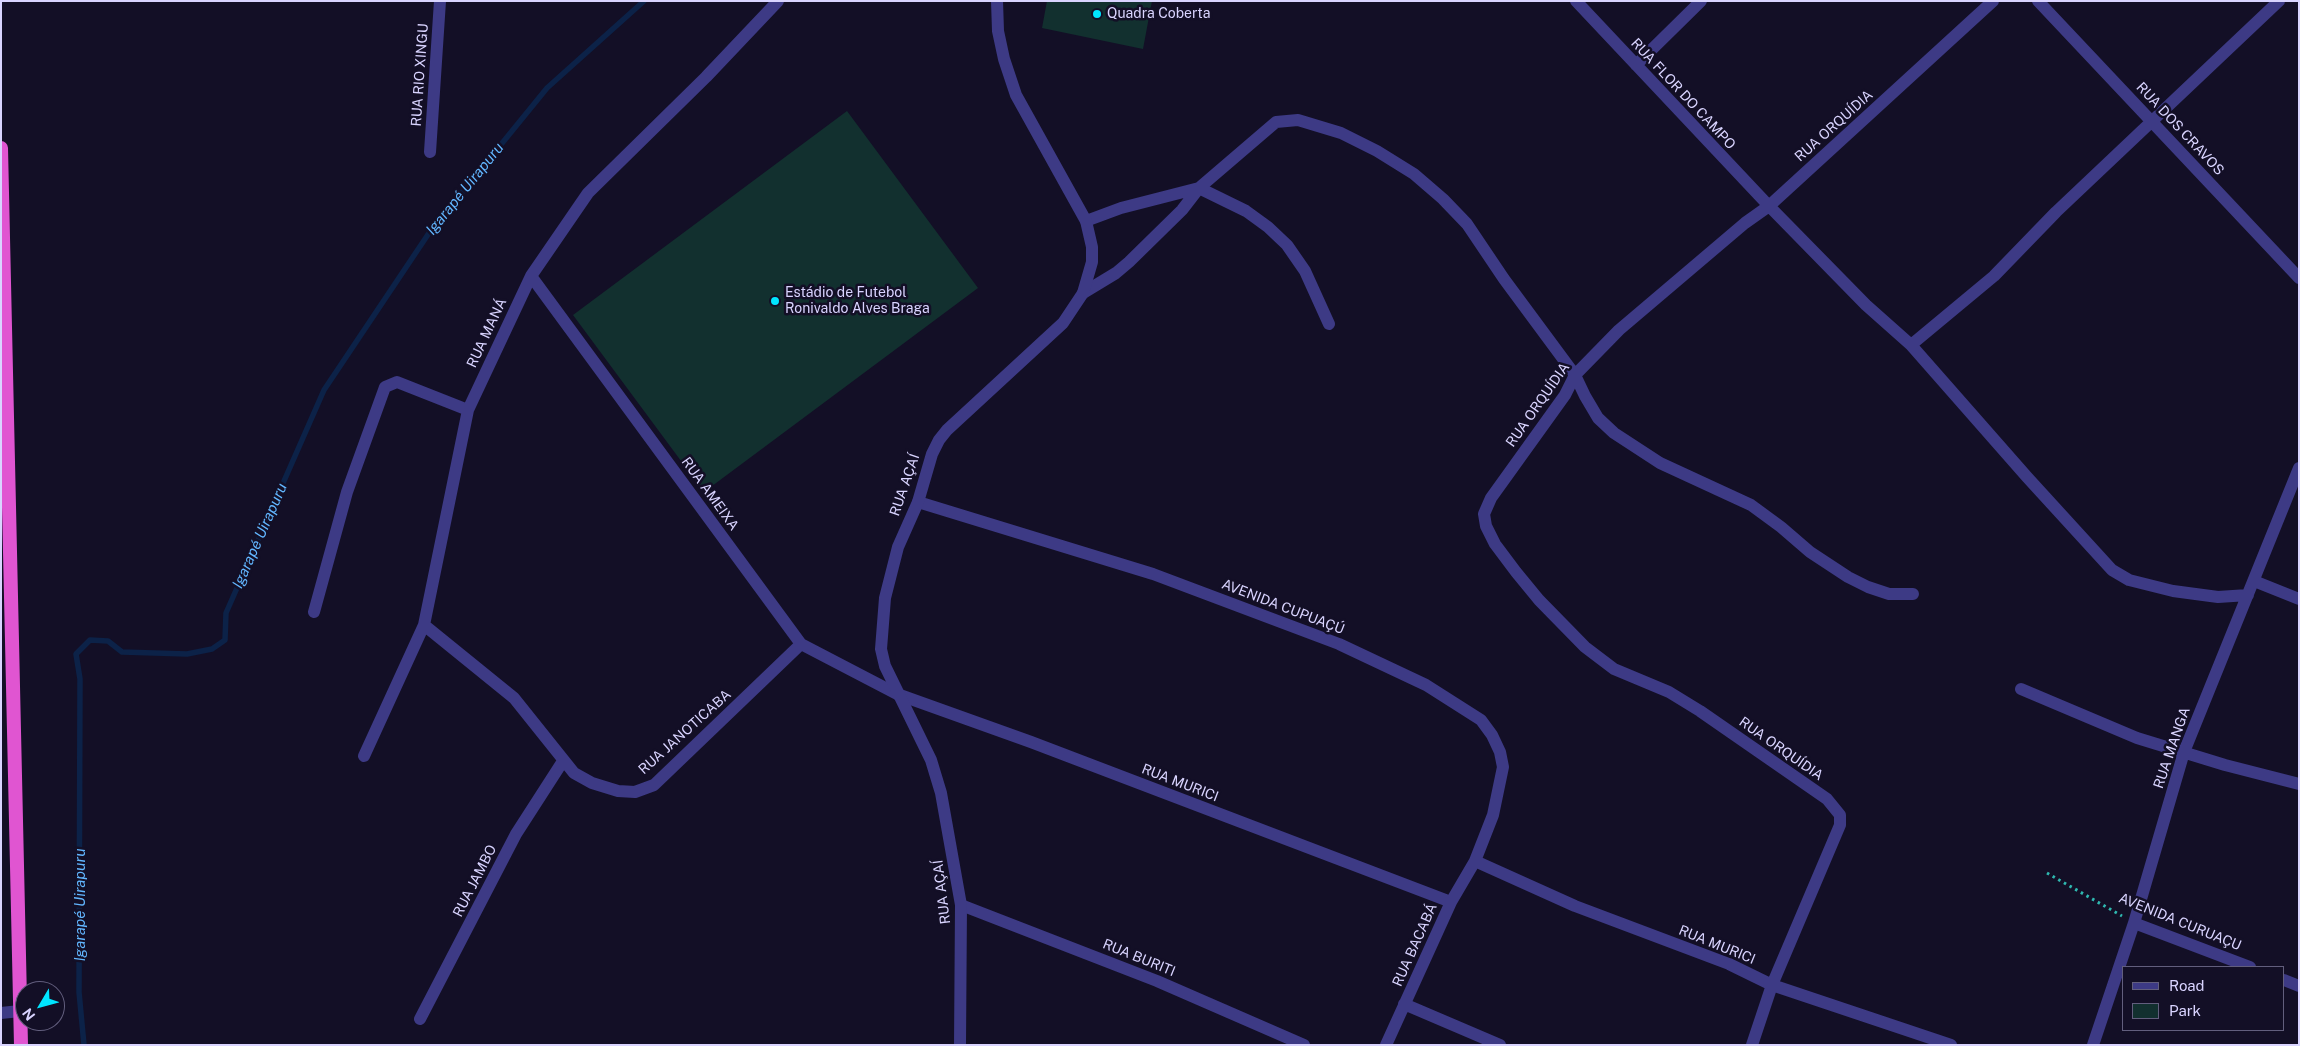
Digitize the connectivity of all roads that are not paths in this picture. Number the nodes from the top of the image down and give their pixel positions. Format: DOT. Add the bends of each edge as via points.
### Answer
graph roads {
  1 [pos="440,1"];
  2 [pos="778,1"];
  3 [pos="998,1"];
  4 [pos="1576,1"];
  5 [pos="1701,1"];
  6 [pos="1993,1"];
  7 [pos="2038,1"];
  8 [pos="2279,1"];
  9 [pos="1636,65"];
  10 [pos="2153,122"];
  11 [pos="1,148"];
  12 [pos="430,152"];
  13 [pos="1199,188"];
  14 [pos="1769,206"];
  15 [pos="1086,221"];
  16 [pos="2296,270"];
  17 [pos="531,276"];
  18 [pos="1083,293"];
  19 [pos="1329,324"];
  20 [pos="1911,346"];
  21 [pos="1576,375"];
  22 [pos="468,410"];
  23 [pos="2299,468"];
  24 [pos="918,502"];
  25 [pos="2254,581"];
  26 [pos="1913,594"];
  27 [pos="2248,595"];
  28 [pos="2299,599"];
  29 [pos="314,612"];
  30 [pos="424,625"];
  31 [pos="801,644"];
  32 [pos="6,652"];
  33 [pos="2021,689"];
  34 [pos="897,694"];
  35 [pos="2184,752"];
  36 [pos="364,756"];
  37 [pos="563,761"];
  38 [pos="2299,784"];
  39 [pos="1475,861"];
  40 [pos="1451,902"];
  41 [pos="961,905"];
  42 [pos="2134,923"];
  43 [pos="2247,966"];
  44 [pos="2285,980"];
  45 [pos="19,981"];
  46 [pos="1772,985"];
  47 [pos="2299,986"];
  48 [pos="1404,1004"];
  49 [pos="15,1012"];
  50 [pos="1,1013"];
  51 [pos="420,1019"];
  52 [pos="21,1031"];
  53 [pos="21,1045"];
  54 [pos="960,1045"];
  55 [pos="1304,1045"];
  56 [pos="1386,1045"];
  57 [pos="1500,1045"];
  58 [pos="1752,1045"];
  59 [pos="1951,1045"];
  60 [pos="2093,1045"];
  1 -- 12 [label="street, RUA RIO XINGU"];
  2 -- 17 [label="street, RUA MANÁ" via="706,78 588,193"];
  3 -- 15 [label="street, RUA AÇAÍ" via="998,31 1016,95"];
  4 -- 9 [label="street, RUA FLOR DO CAMPO"];
  5 -- 9 [label="street"];
  6 -- 14 [label="street, RUA ORQUÍDIA"];
  7 -- 10 [label="street, RUA DOS CRAVOS"];
  8 -- 10 [label="street"];
  9 -- 14 [label="street, RUA FLOR DO CAMPO"];
  10 -- 16 [label="street, RUA DOS CRAVOS"];
  10 -- 20 [label="street" via="2056,212 1994,276"];
  11 -- 32 [label="highway"];
  13 -- 15 [label="street" via="1121,208"];
  13 -- 18 [label="street" via="1182,210 1129,262"];
  13 -- 19 [label="street" via="1246,211 1287,246 1305,271"];
  13 -- 21 [label="street" via="1276,122 1298,120 1348,136 1414,174 1467,224"];
  14 -- 20 [label="street, RUA FLOR DO CAMPO"];
  14 -- 21 [label="street, RUA ORQUÍDIA" via="1618,330"];
  15 -- 18 [label="street, RUA AÇAÍ" via="1092,262"];
  17 -- 22 [label="street, RUA MANÁ"];
  17 -- 31 [label="street, RUA AMEIXA"];
  18 -- 24 [label="street, RUA AÇAÍ" via="1063,323 947,430 932,454"];
  20 -- 27 [label="street, RUA FLOR DO CAMPO" via="2112,570 2129,580 2173,591 2218,597"];
  21 -- 26 [label="street" via="1598,418 1632,447 1751,505 1810,552 1848,577 1889,594"];
  21 -- 46 [label="street, RUA ORQUÍDIA" via="1491,498 1484,514 1486,526 1495,544 1539,600 1584,647 1614,669 1686,703 1827,799 1840,815 1840,825"];
  22 -- 29 [label="street" via="397,382 385,387 347,492"];
  22 -- 30 [label="street, RUA MANÁ"];
  23 -- 25 [label="street, RUA MANGA"];
  24 -- 34 [label="street, RUA AÇAÍ" via="898,547 885,598 881,649"];
  24 -- 39 [label="street, AVENIDA CUPUAÇÚ" via="1153,574 1339,644 1426,685 1481,720 1500,752 1503,767 1493,815"];
  25 -- 27 [label="street, RUA MANGA"];
  25 -- 28 [label="street"];
  27 -- 35 [label="street, RUA MANGA"];
  30 -- 36 [label="street, RUA MANÁ"];
  30 -- 37 [label="street, RUA JANOTICABA" via="514,698"];
  31 -- 34 [label="street, RUA AMEIXA"];
  31 -- 37 [label="street, RUA JANOTICABA" via="654,785 635,792 618,791 574,773"];
  32 -- 45 [label="highway"];
  33 -- 35 [label="street" via="2137,738"];
  34 -- 40 [label="street, RUA MURICI"];
  34 -- 41 [label="street, RUA AÇAÍ" via="931,760 941,793"];
  35 -- 38 [label="street"];
  35 -- 42 [label="street, RUA MANGA"];
  37 -- 51 [label="street, RUA JAMBO" via="516,834"];
  39 -- 40 [label="street, RUA BACABÁ"];
  39 -- 46 [label="street, RUA MURICI" via="1575,906 1729,964"];
  40 -- 48 [label="street, RUA BACABÁ"];
  41 -- 54 [label="street, RUA AÇAÍ"];
  41 -- 55 [label="street, RUA BURITI" via="1157,981"];
  42 -- 43 [label="street, AVENIDA CURUAÇU"];
  42 -- 60 [label="street, RUA MANGA"];
  44 -- 47 [label="street"];
  46 -- 58 [label="street"];
  46 -- 59 [label="street, RUA MURICI"];
  48 -- 56 [label="street, RUA BACABÁ"];
  48 -- 57 [label="street"];
  49 -- 50 [label="street"];
  52 -- 53 [label="highway"];
}
